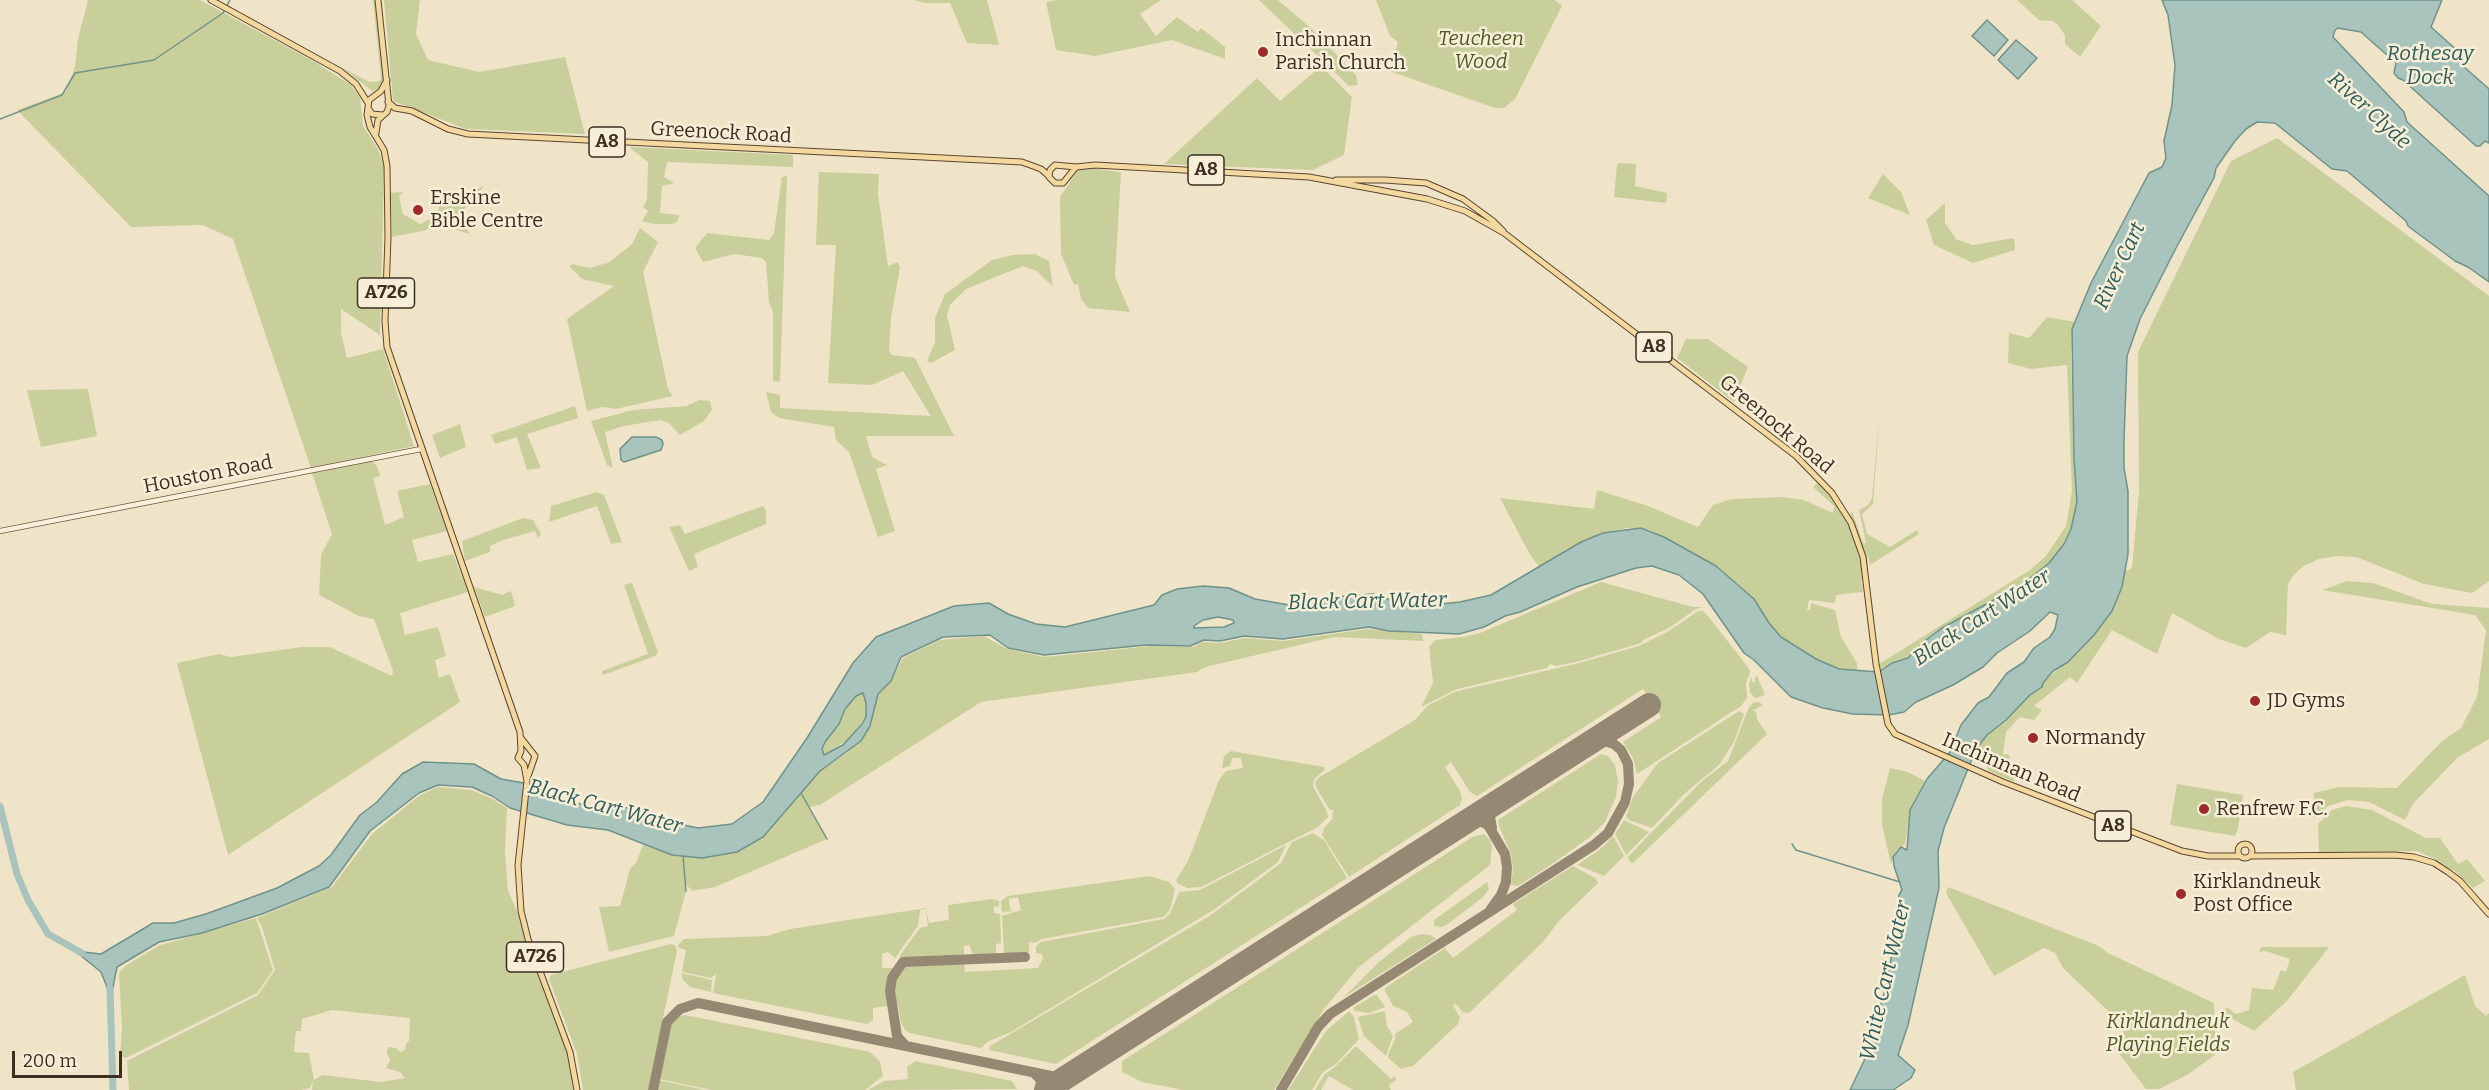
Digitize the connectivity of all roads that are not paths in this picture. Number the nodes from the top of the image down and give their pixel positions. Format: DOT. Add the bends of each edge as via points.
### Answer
graph roads {
  1 [pos="211,0"];
  2 [pos="378,0"];
  3 [pos="387,80"];
  4 [pos="361,89"];
  5 [pos="375,96"];
  6 [pos="388,101"];
  7 [pos="368,106"];
  8 [pos="402,110"];
  9 [pos="384,115"];
  10 [pos="376,135"];
  11 [pos="1064,167"];
  12 [pos="1076,167"];
  13 [pos="1051,168"];
  14 [pos="1041,169"];
  15 [pos="1068,175"];
  16 [pos="1049,177"];
  17 [pos="1387,180"];
  18 [pos="1334,181"];
  19 [pos="1387,191"];
  20 [pos="1504,233"];
  21 [pos="421,449"];
  22 [pos="0,531"];
  23 [pos="1890,729"];
  24 [pos="521,738"];
  25 [pos="529,749"];
  26 [pos="520,752"];
  27 [pos="532,764"];
  28 [pos="524,765"];
  29 [pos="527,780"];
  30 [pos="2239,853"];
  31 [pos="2252,854"];
  32 [pos="2489,914"];
  33 [pos="577,1090"];
  1 -- 4 [label="main road" via="340,71"];
  2 -- 3 [label="main road"];
  3 -- 5 [label="main road"];
  3 -- 6 [label="main road"];
  4 -- 5 [label="main road"];
  4 -- 7 [label="main road"];
  5 -- 6 [label="main road"];
  5 -- 7 [label="main road"];
  6 -- 8 [label="main road, Greenock Road / A8"];
  6 -- 9 [label="main road"];
  7 -- 9 [label="main road" via="372,114"];
  7 -- 10 [label="main road, A726" via="368,122"];
  8 -- 9 [label="main road"];
  8 -- 14 [label="main road, Greenock Road / A8" via="468,134 1010,161"];
  9 -- 10 [label="main road" via="376,124"];
  10 -- 21 [label="main road, A726" via="387,166 386,340"];
  11 -- 12 [label="main road, Greenock Road / A8"];
  11 -- 13 [label="main road, A8"];
  11 -- 15 [label="main road"];
  12 -- 15 [label="main road"];
  12 -- 18 [label="main road, Greenock Road / A8" via="1286,174"];
  13 -- 14 [label="main road, Greenock Road / A8"];
  13 -- 16 [label="main road"];
  14 -- 16 [label="main road"];
  15 -- 16 [label="main road" via="1060,183"];
  17 -- 18 [label="main road, Greenock Road / A8"];
  17 -- 19 [label="main road"];
  17 -- 20 [label="main road, Greenock Road / A8" via="1420,182 1443,189 1463,199"];
  18 -- 19 [label="main road, Greenock Road / A8"];
  19 -- 20 [label="main road, Greenock Road / A8" via="1453,207"];
  20 -- 23 [label="main road, Greenock Road / A8" via="1796,456 1822,480 1845,512 1857,538"];
  21 -- 22 [label="main road, Houston Road"];
  21 -- 24 [label="main road, A726"];
  23 -- 30 [label="main road, Inchinnan Road / A8" via="1976,770 2182,851 2208,856"];
  24 -- 25 [label="main road, A726"];
  24 -- 26 [label="main road, A726"];
  25 -- 26 [label="main road"];
  25 -- 27 [label="main road, A726" via="535,756"];
  26 -- 28 [label="main road, A726" via="519,760"];
  27 -- 28 [label="main road"];
  27 -- 29 [label="main road, A726"];
  28 -- 29 [label="main road, A726"];
  29 -- 33 [label="main road, A726" via="518,873 521,911 570,1052"];
  30 -- 31 [label="main road" via="2244,858"];
  30 -- 31 [label="main road" via="2246,843"];
  31 -- 32 [label="main road" via="2409,856 2440,867 2467,888"];
}
